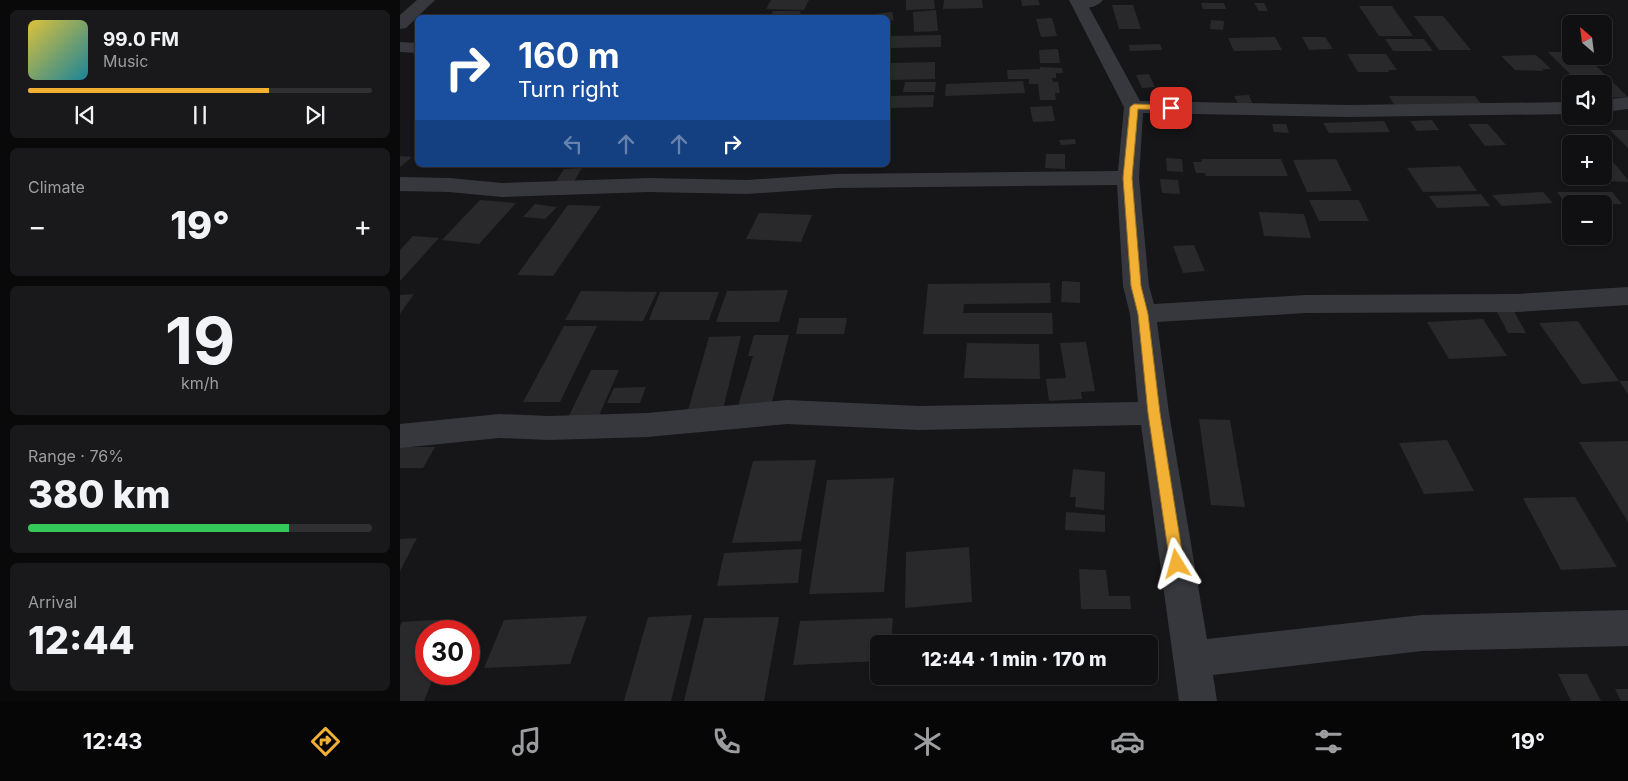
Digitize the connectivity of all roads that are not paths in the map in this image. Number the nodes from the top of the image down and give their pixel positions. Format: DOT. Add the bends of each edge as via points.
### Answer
graph roads {
  1 [pos="428,0"];
  2 [pos="1084,1"];
  3 [pos="400,24"];
  4 [pos="400,47"];
  5 [pos="415,48"];
  6 [pos="1628,104"];
  7 [pos="1612,105"];
  8 [pos="1134,107"];
  9 [pos="1562,108"];
  10 [pos="808,174"];
  11 [pos="1128,178"];
  12 [pos="400,184"];
  13 [pos="1628,296"];
  14 [pos="1143,314"];
  15 [pos="1154,413"];
  16 [pos="400,436"];
  17 [pos="1628,628"];
  18 [pos="1191,659"];
  19 [pos="1198,701"];
  1 -- 3 [label="street"];
  2 -- 8 [label="street" via="1115,74"];
  4 -- 5 [label="street"];
  6 -- 7 [label="street"];
  8 -- 9 [label="street" via="1348,111"];
  8 -- 11 [label="street"];
  10 -- 11 [label="street" via="836,181"];
  10 -- 12 [label="street" via="747,188 649,185 502,190"];
  11 -- 14 [label="street" via="1136,286"];
  13 -- 14 [label="street" via="1516,303 1306,304"];
  14 -- 15 [label="street"];
  15 -- 16 [label="street" via="919,418 787,412 647,425 499,426"];
  15 -- 18 [label="street"];
  17 -- 18 [label="street" via="1422,633"];
  18 -- 19 [label="street"];
}
